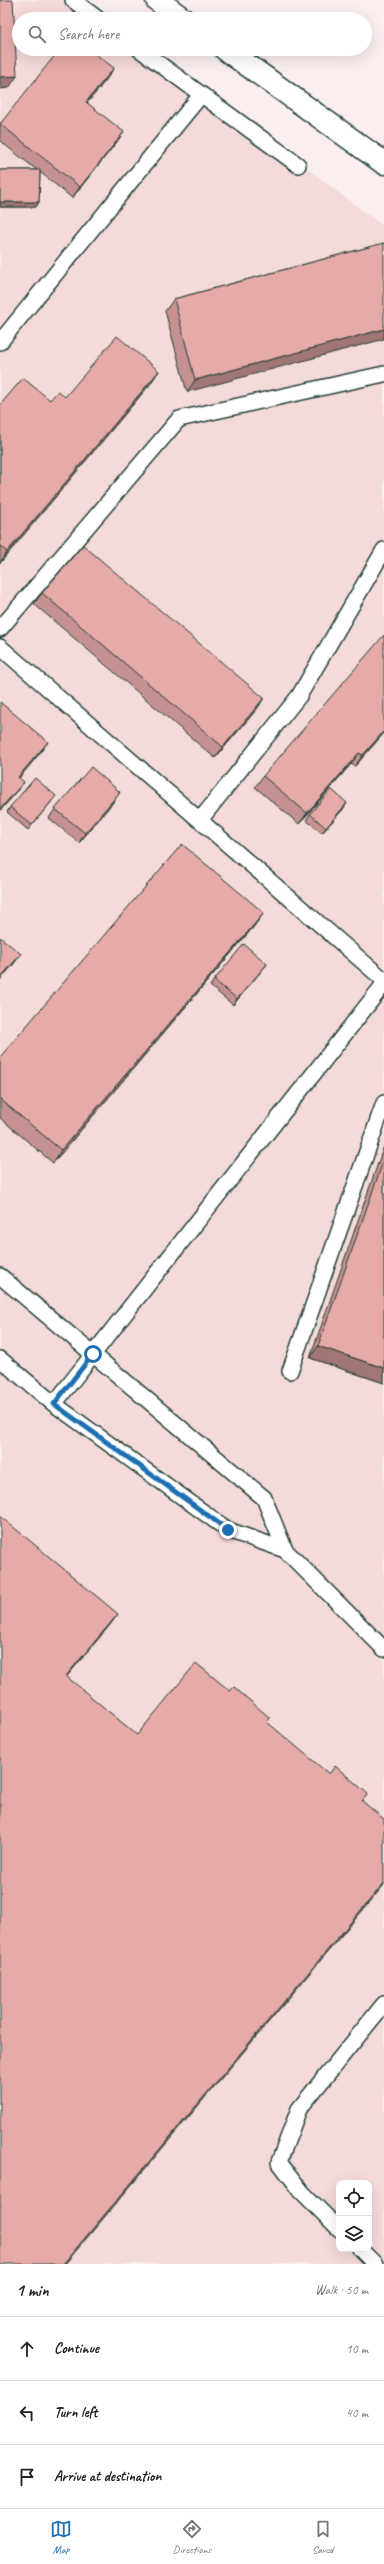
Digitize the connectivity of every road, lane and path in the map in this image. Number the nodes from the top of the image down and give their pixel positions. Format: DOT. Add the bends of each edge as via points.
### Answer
graph roads {
  1 [pos="72,0"];
  2 [pos="156,0"];
  3 [pos="88,12"];
  4 [pos="173,12"];
  5 [pos="148,56"];
  6 [pos="235,56"];
  7 [pos="201,95"];
  8 [pos="384,164"];
  9 [pos="298,165"];
  10 [pos="0,342"];
  11 [pos="384,374"];
  12 [pos="384,550"];
  13 [pos="0,629"];
  14 [pos="0,647"];
  15 [pos="200,820"];
  16 [pos="384,980"];
  17 [pos="384,984"];
  18 [pos="384,1103"];
  19 [pos="0,1276"];
  20 [pos="93,1354"];
  21 [pos="0,1359"];
  22 [pos="290,1371"];
  23 [pos="54,1404"];
  24 [pos="285,1550"];
  25 [pos="384,1649"];
  26 [pos="384,2004"];
  27 [pos="336,2226"];
  28 [pos="363,2252"];
  29 [pos="375,2264"];
  1 -- 3 [label="lane"];
  2 -- 4 [label="street"];
  5 -- 7 [label="lane"];
  6 -- 8 [label="street"];
  7 -- 9 [label="lane"];
  7 -- 10 [label="lane"];
  11 -- 13 [label="lane" via="179,419"];
  12 -- 15 [label="lane" via="299,696"];
  14 -- 15 [label="lane"];
  15 -- 16 [label="lane"];
  17 -- 20 [label="lane"];
  18 -- 22 [label="lane"];
  19 -- 20 [label="lane"];
  20 -- 23 [label="lane"];
  20 -- 24 [label="lane" via="264,1498"];
  21 -- 23 [label="lane"];
  23 -- 24 [label="lane" via="228,1530"];
  24 -- 25 [label="lane"];
  26 -- 27 [label="lane" via="299,2109 279,2162 302,2192"];
  28 -- 29 [label="lane"];
}
